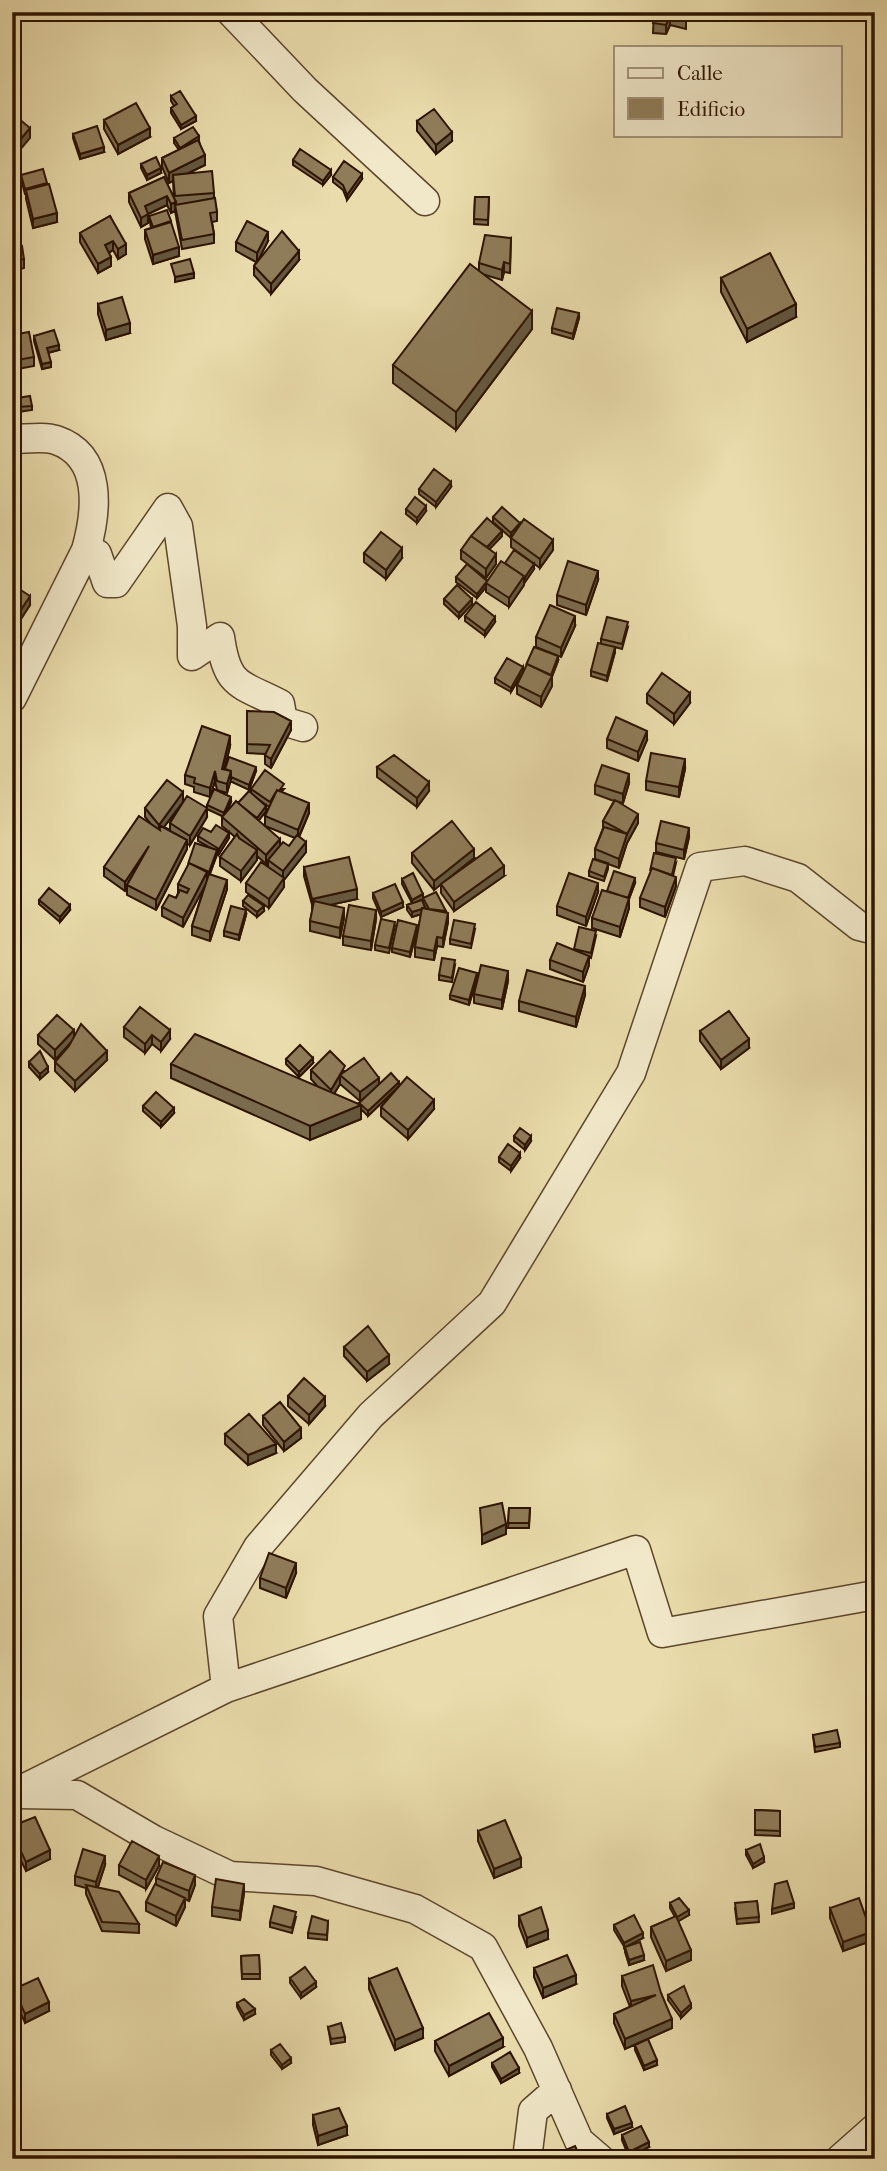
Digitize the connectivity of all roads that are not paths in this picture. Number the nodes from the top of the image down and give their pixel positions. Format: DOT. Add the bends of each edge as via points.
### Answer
graph roads {
  1 [pos="231,12"];
  2 [pos="425,201"];
  3 [pos="12,439"];
  4 [pos="86,550"];
  5 [pos="12,698"];
  6 [pos="303,727"];
  7 [pos="875,930"];
  8 [pos="875,1595"];
  9 [pos="226,1688"];
  10 [pos="13,1794"];
  11 [pos="557,2090"];
  12 [pos="875,2128"];
  13 [pos="527,2159"];
  14 [pos="600,2159"];
  15 [pos="840,2159"];
  1 -- 2 [label="street" via="305,90"];
  3 -- 4 [label="street" via="55,439 79,452 92,476 93,523"];
  4 -- 5 [label="street"];
  4 -- 6 [label="street" via="97,554 107,583 116,583 168,508 178,526 192,656 220,637 223,661 233,680 280,704 283,721"];
  7 -- 9 [label="street" via="859,926 798,878 745,860 700,867 631,1073 492,1303 371,1415 258,1546 218,1616"];
  8 -- 9 [label="street" via="662,1633 636,1550"];
  9 -- 10 [label="street"];
  10 -- 11 [label="street" via="77,1795 154,1840 230,1876 316,1881 415,1909 483,1947"];
  11 -- 13 [label="street" via="533,2111"];
  11 -- 14 [label="street" via="579,2141"];
  12 -- 15 [label="street"];
}
